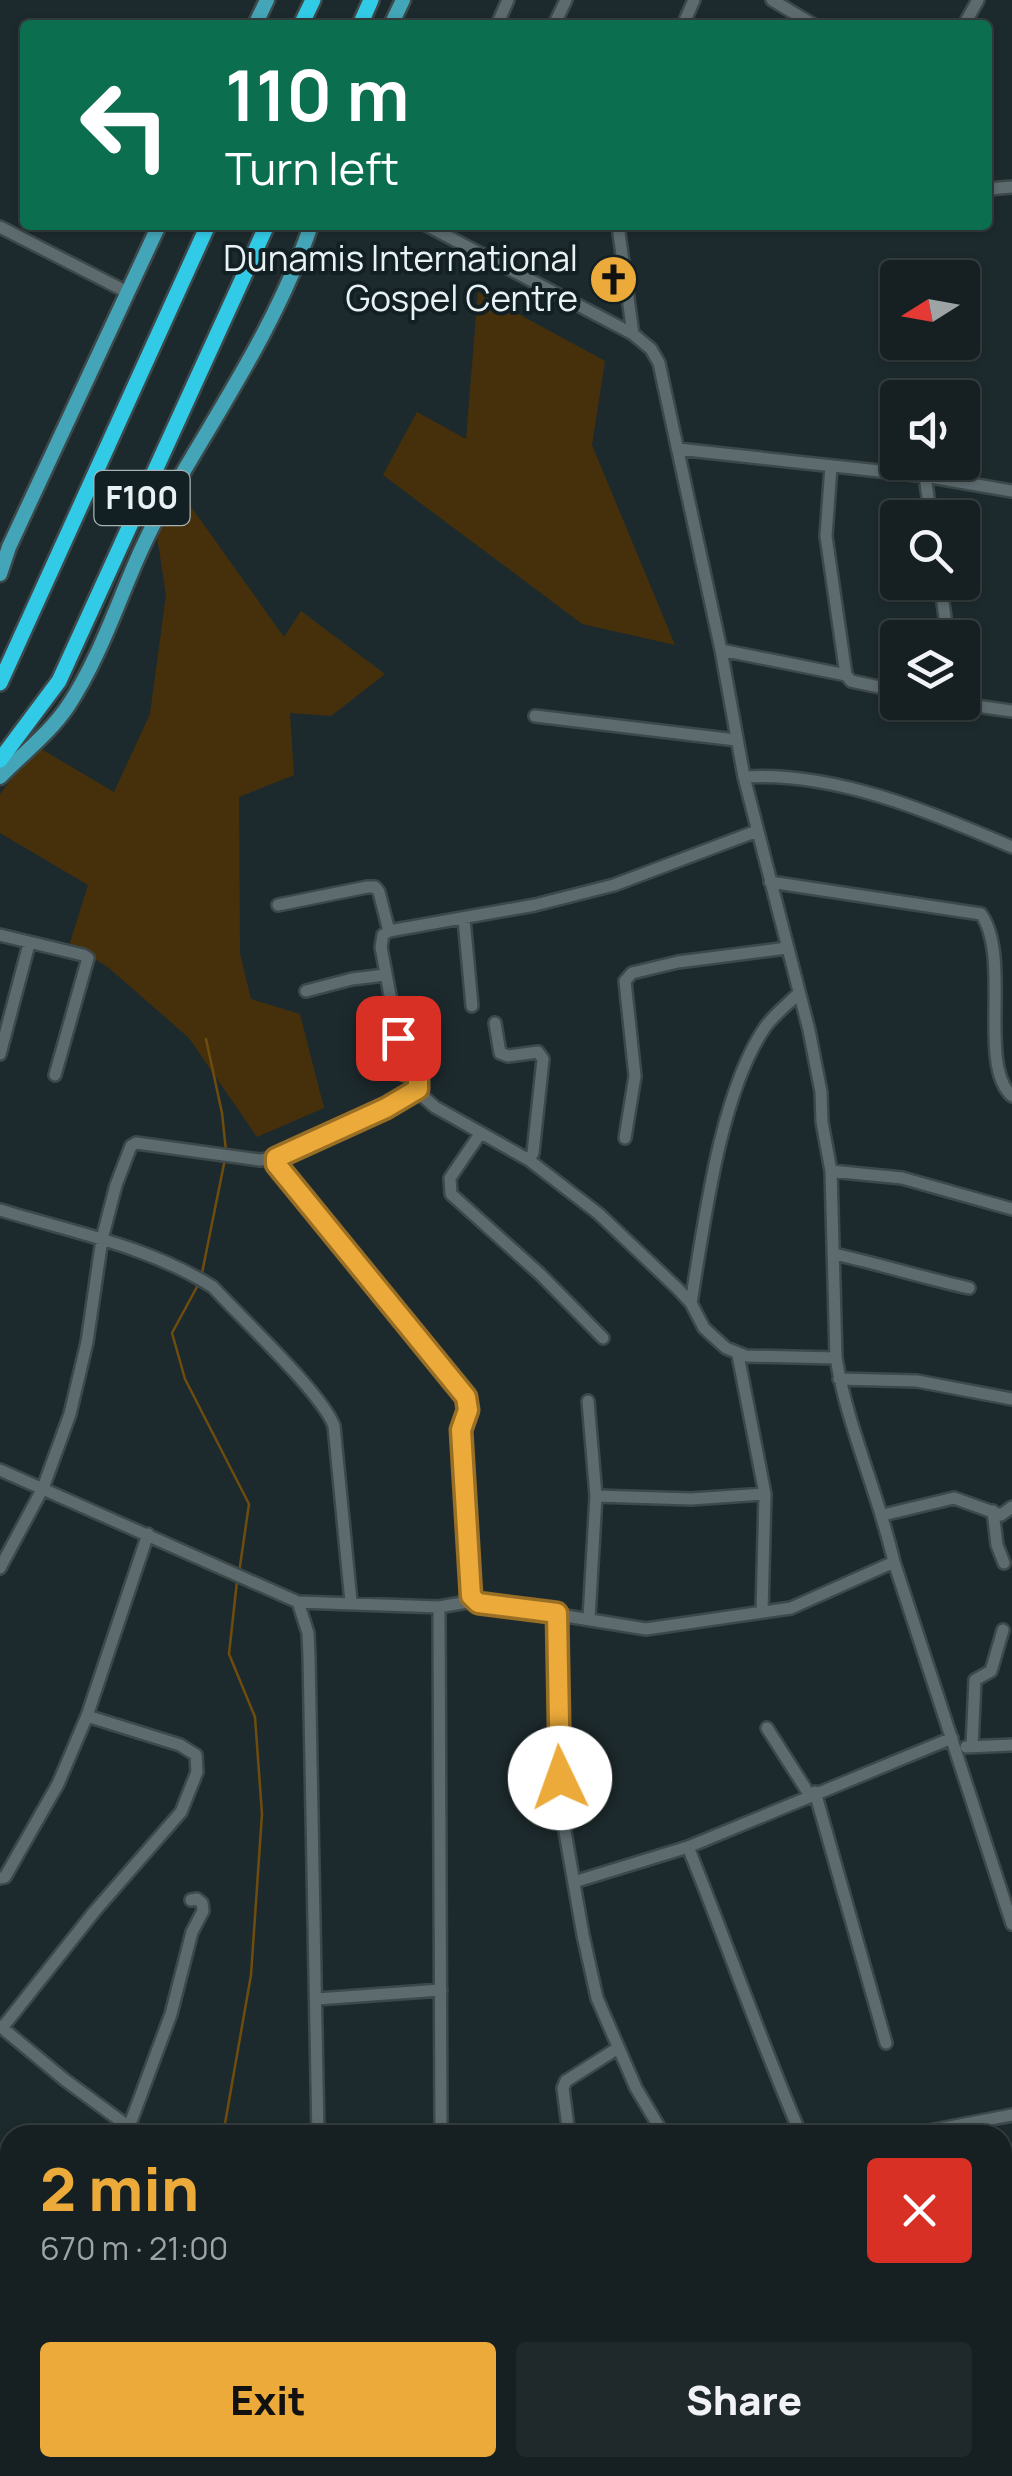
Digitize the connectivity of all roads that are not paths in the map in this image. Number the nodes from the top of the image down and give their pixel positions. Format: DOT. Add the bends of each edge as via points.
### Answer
graph roads {
  1 [pos="772,0"];
  2 [pos="796,6"];
  3 [pos="0,227"];
  4 [pos="158,230"];
  5 [pos="206,230"];
  6 [pos="265,230"];
  7 [pos="309,230"];
  8 [pos="436,230"];
  9 [pos="619,230"];
  10 [pos="128,292"];
  11 [pos="634,334"];
  12 [pos="678,448"];
  13 [pos="831,466"];
  14 [pos="880,471"];
  15 [pos="948,480"];
  16 [pos="1012,491"];
  17 [pos="4,547"];
  18 [pos="0,574"];
  19 [pos="721,650"];
  20 [pos="846,675"];
  21 [pos="0,682"];
  22 [pos="880,687"];
  23 [pos="980,706"];
  24 [pos="1012,711"];
  25 [pos="535,716"];
  26 [pos="736,740"];
  27 [pos="0,760"];
  28 [pos="0,777"];
  29 [pos="744,777"];
  30 [pos="757,831"];
  31 [pos="1012,847"];
  32 [pos="770,882"];
  33 [pos="278,904"];
  34 [pos="464,919"];
  35 [pos="388,931"];
  36 [pos="0,935"];
  37 [pos="29,944"];
  38 [pos="786,948"];
  39 [pos="385,975"];
  40 [pos="997,980"];
  41 [pos="1012,982"];
  42 [pos="306,990"];
  43 [pos="799,993"];
  44 [pos="472,1006"];
  45 [pos="496,1023"];
  46 [pos="409,1024"];
  47 [pos="0,1054"];
  48 [pos="418,1072"];
  49 [pos="55,1075"];
  50 [pos="418,1089"];
  51 [pos="1012,1096"];
  52 [pos="480,1134"];
  53 [pos="625,1138"];
  54 [pos="276,1158"];
  55 [pos="530,1160"];
  56 [pos="830,1170"];
  57 [pos="1012,1209"];
  58 [pos="0,1210"];
  59 [pos="102,1239"];
  60 [pos="834,1254"];
  61 [pos="969,1288"];
  62 [pos="691,1303"];
  63 [pos="603,1338"];
  64 [pos="738,1355"];
  65 [pos="836,1358"];
  66 [pos="840,1379"];
  67 [pos="1012,1399"];
  68 [pos="588,1401"];
  69 [pos="0,1470"];
  70 [pos="43,1488"];
  71 [pos="765,1494"];
  72 [pos="596,1496"];
  73 [pos="1012,1507"];
  74 [pos="993,1511"];
  75 [pos="884,1515"];
  76 [pos="148,1534"];
  77 [pos="894,1562"];
  78 [pos="1004,1564"];
  79 [pos="0,1568"];
  80 [pos="474,1601"];
  81 [pos="298,1602"];
  82 [pos="351,1602"];
  83 [pos="438,1607"];
  84 [pos="762,1612"];
  85 [pos="557,1613"];
  86 [pos="588,1618"];
  87 [pos="1002,1630"];
  88 [pos="87,1716"];
  89 [pos="767,1728"];
  90 [pos="954,1743"];
  91 [pos="1012,1745"];
  92 [pos="972,1746"];
  93 [pos="812,1793"];
  94 [pos="688,1847"];
  95 [pos="0,1878"];
  96 [pos="574,1882"];
  97 [pos="192,1900"];
  98 [pos="1012,1924"];
  99 [pos="441,1990"];
  100 [pos="317,1999"];
  101 [pos="1,2027"];
  102 [pos="886,2043"];
  103 [pos="618,2048"];
  104 [pos="1012,2115"];
  105 [pos="120,2125"];
  106 [pos="130,2125"];
  107 [pos="318,2125"];
  108 [pos="441,2125"];
  109 [pos="568,2125"];
  110 [pos="658,2125"];
  111 [pos="797,2125"];
  112 [pos="973,2125"];
  1 -- 2 [label="street"];
  3 -- 10 [label="street"];
  4 -- 10 [label="main road"];
  5 -- 21 [label="highway, F100"];
  6 -- 27 [label="highway, F100" via="59,681"];
  7 -- 28 [label="main road" via="224,408 162,509 91,667 66,708"];
  8 -- 11 [label="street"];
  9 -- 11 [label="street"];
  10 -- 17 [label="main road"];
  11 -- 12 [label="street" via="660,363"];
  12 -- 13 [label="street"];
  12 -- 19 [label="street"];
  13 -- 14 [label="street"];
  13 -- 20 [label="street" via="826,536"];
  15 -- 16 [label="street"];
  17 -- 18 [label="main road"];
  19 -- 20 [label="street"];
  19 -- 26 [label="street"];
  20 -- 22 [label="street"];
  23 -- 24 [label="street"];
  25 -- 26 [label="street"];
  26 -- 29 [label="street"];
  29 -- 30 [label="street"];
  29 -- 31 [label="street" via="791,779 905,802"];
  30 -- 32 [label="street"];
  30 -- 34 [label="street" via="614,885"];
  32 -- 38 [label="street"];
  32 -- 40 [label="street" via="981,914"];
  33 -- 35 [label="street" via="375,888"];
  34 -- 35 [label="street"];
  34 -- 44 [label="street"];
  35 -- 39 [label="street" via="381,940"];
  36 -- 37 [label="street"];
  37 -- 47 [label="street"];
  37 -- 49 [label="street" via="88,958"];
  38 -- 43 [label="street"];
  38 -- 53 [label="street" via="632,972 625,982 634,1076"];
  39 -- 42 [label="street"];
  39 -- 48 [label="street" via="404,1070"];
  40 -- 41 [label="street"];
  40 -- 51 [label="street" via="999,1077"];
  43 -- 56 [label="street"];
  43 -- 62 [label="street" via="768,1024 739,1081"];
  45 -- 55 [label="street" via="500,1053 538,1052 543,1059"];
  46 -- 48 [label="street"];
  48 -- 50 [label="street"];
  50 -- 52 [label="street"];
  50 -- 54 [label="street"];
  52 -- 55 [label="street"];
  52 -- 63 [label="street" via="450,1178 451,1194"];
  54 -- 59 [label="street" via="131,1146"];
  54 -- 80 [label="street" via="285,1178 466,1397 461,1430"];
  55 -- 62 [label="street" via="600,1214"];
  56 -- 57 [label="street" via="902,1178"];
  56 -- 60 [label="street"];
  58 -- 59 [label="street"];
  59 -- 70 [label="street" via="70,1414"];
  59 -- 82 [label="street" via="202,1280 332,1419"];
  60 -- 61 [label="street"];
  60 -- 65 [label="street"];
  62 -- 64 [label="street" via="710,1335"];
  64 -- 65 [label="street"];
  64 -- 71 [label="street"];
  65 -- 66 [label="street"];
  66 -- 67 [label="street" via="918,1381"];
  66 -- 75 [label="street"];
  68 -- 72 [label="street"];
  69 -- 70 [label="street"];
  70 -- 76 [label="street"];
  70 -- 79 [label="street"];
  71 -- 72 [label="street"];
  71 -- 84 [label="street"];
  72 -- 86 [label="street"];
  73 -- 74 [label="street" via="1000,1516"];
  74 -- 75 [label="street" via="954,1498"];
  74 -- 78 [label="street"];
  75 -- 77 [label="street"];
  76 -- 81 [label="street"];
  76 -- 88 [label="street"];
  77 -- 84 [label="street" via="791,1608"];
  77 -- 90 [label="street"];
  80 -- 83 [label="street"];
  80 -- 85 [label="street"];
  81 -- 82 [label="street"];
  81 -- 100 [label="street" via="308,1634"];
  82 -- 83 [label="street"];
  83 -- 99 [label="street"];
  84 -- 86 [label="street" via="646,1629"];
  85 -- 86 [label="street"];
  85 -- 96 [label="street" via="561,1809"];
  87 -- 92 [label="street" via="991,1671 975,1680"];
  88 -- 95 [label="street" via="58,1784"];
  88 -- 101 [label="street" via="192,1751 197,1772 181,1812"];
  89 -- 93 [label="street"];
  90 -- 92 [label="street"];
  90 -- 93 [label="street"];
  90 -- 98 [label="street"];
  91 -- 92 [label="street"];
  93 -- 94 [label="street"];
  93 -- 102 [label="street"];
  94 -- 96 [label="street"];
  94 -- 111 [label="street"];
  96 -- 103 [label="street" via="597,1998"];
  97 -- 106 [label="street" via="204,1911"];
  99 -- 100 [label="street"];
  99 -- 108 [label="street"];
  100 -- 107 [label="street"];
  101 -- 105 [label="street"];
  103 -- 109 [label="street" via="566,2081"];
  103 -- 110 [label="street"];
  104 -- 112 [label="street"];
}
